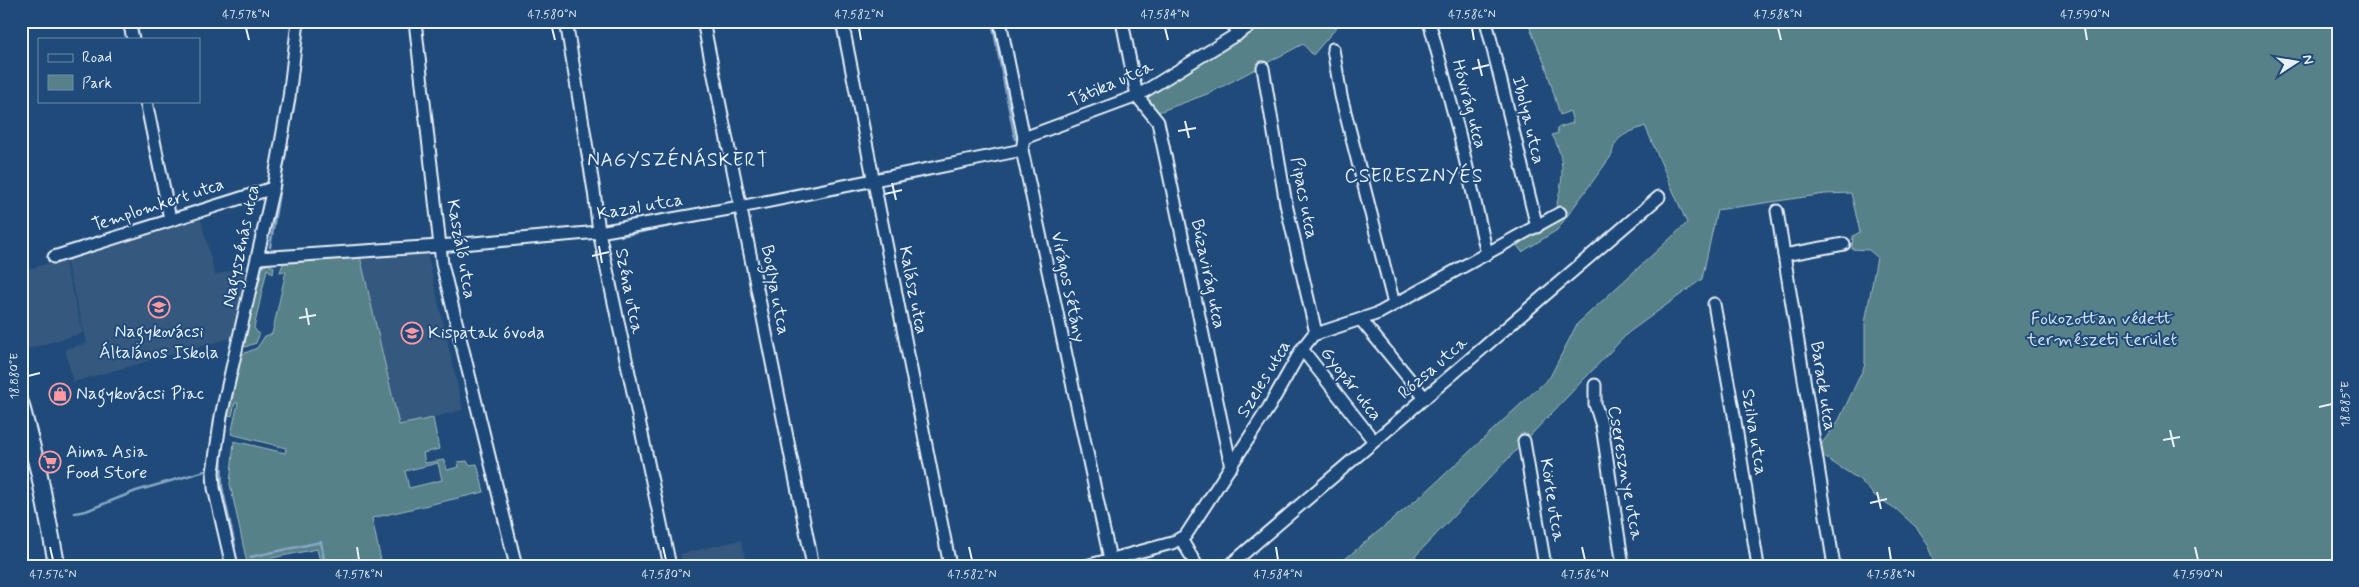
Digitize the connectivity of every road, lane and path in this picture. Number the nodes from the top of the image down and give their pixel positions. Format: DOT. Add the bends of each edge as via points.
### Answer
graph roads {
  1 [pos="130,21"];
  2 [pos="298,21"];
  3 [pos="414,21"];
  4 [pos="566,21"];
  5 [pos="703,21"];
  6 [pos="842,21"];
  7 [pos="1000,21"];
  8 [pos="1122,21"];
  9 [pos="1234,21"];
  10 [pos="1258,21"];
  11 [pos="1428,21"];
  12 [pos="1486,21"];
  13 [pos="1237,35"];
  14 [pos="133,38"];
  15 [pos="1333,49"];
  16 [pos="1263,68"];
  17 [pos="1137,96"];
  18 [pos="146,102"];
  19 [pos="1023,144"];
  20 [pos="872,180"];
  21 [pos="273,188"];
  22 [pos="1659,197"];
  23 [pos="740,207"];
  24 [pos="1777,211"];
  25 [pos="1560,213"];
  26 [pos="170,219"];
  27 [pos="1537,227"];
  28 [pos="599,232"];
  29 [pos="1844,244"];
  30 [pos="439,246"];
  31 [pos="1487,254"];
  32 [pos="1784,255"];
  33 [pos="54,257"];
  34 [pos="258,258"];
  35 [pos="1394,304"];
  36 [pos="1714,304"];
  37 [pos="1361,320"];
  38 [pos="1316,333"];
  39 [pos="1302,349"];
  40 [pos="1595,385"];
  41 [pos="1425,398"];
  42 [pos="21,404"];
  43 [pos="1373,440"];
  44 [pos="1524,441"];
  45 [pos="1231,467"];
  46 [pos="1180,539"];
  47 [pos="1110,559"];
  48 [pos="56,566"];
  49 [pos="232,566"];
  50 [pos="516,566"];
  51 [pos="670,566"];
  52 [pos="813,566"];
  53 [pos="950,566"];
  54 [pos="1086,566"];
  55 [pos="1197,566"];
  56 [pos="1229,566"];
  57 [pos="1545,566"];
  58 [pos="1623,566"];
  59 [pos="1758,566"];
  60 [pos="1834,566"];
  1 -- 14 [label="street"];
  2 -- 21 [label="street, Nagyszénás utca"];
  3 -- 30 [label="street, Kaszáló utca"];
  4 -- 28 [label="street, Széna utca"];
  5 -- 23 [label="street, Boglya utca"];
  6 -- 20 [label="street, Kalász utca"];
  7 -- 19 [label="street, Virágos sétány"];
  8 -- 17 [label="street"];
  9 -- 13 [label="street"];
  10 -- 13 [label="street, Tátika utca"];
  11 -- 31 [label="street, Hóvirág utca" via="1459,133"];
  12 -- 27 [label="street, Ibolya utca"];
  13 -- 17 [label="street, Tátika utca"];
  15 -- 35 [label="street" via="1341,96"];
  16 -- 38 [label="street, Pipacs utca" via="1286,204"];
  17 -- 19 [label="street, Tátika utca"];
  17 -- 45 [label="street, Búzavirág utca" via="1158,122"];
  18 -- 26 [label="street"];
  19 -- 20 [label="street, Kazal utca"];
  19 -- 47 [label="street, Virágos sétány"];
  20 -- 23 [label="street, Kazal utca"];
  20 -- 53 [label="street, Kalász utca"];
  21 -- 26 [label="street, Templomkert utca"];
  21 -- 34 [label="street, Nagyszénás utca"];
  22 -- 41 [label="street, Rózsa utca"];
  23 -- 28 [label="street, Kazal utca"];
  23 -- 52 [label="street, Boglya utca"];
  24 -- 32 [label="street, Barack utca"];
  25 -- 27 [label="street, Szeles utca"];
  26 -- 33 [label="street, Templomkert utca"];
  27 -- 31 [label="street, Szeles utca"];
  28 -- 30 [label="street, Kazal utca"];
  28 -- 51 [label="street, Széna utca"];
  29 -- 32 [label="street"];
  30 -- 34 [label="street, Kazal utca"];
  30 -- 50 [label="street, Kaszáló utca"];
  31 -- 35 [label="street, Szeles utca"];
  32 -- 60 [label="street, Barack utca"];
  34 -- 49 [label="street, Nagyszénás utca" via="221,416 212,472"];
  35 -- 37 [label="street, Szeles utca"];
  36 -- 59 [label="street, Szilva utca"];
  37 -- 38 [label="street, Szeles utca"];
  37 -- 41 [label="street"];
  38 -- 39 [label="street, Szeles utca"];
  39 -- 43 [label="street, Gyopár utca"];
  39 -- 45 [label="street, Szeles utca"];
  40 -- 58 [label="street, Cseresznye utca" via="1595,404 1602,426"];
  41 -- 43 [label="street, Rózsa utca"];
  42 -- 48 [label="street" via="39,473"];
  43 -- 56 [label="street, Rózsa utca"];
  44 -- 57 [label="street, Körte utca"];
  45 -- 46 [label="street, Szeles utca" via="1190,531"];
  46 -- 47 [label="street"];
  46 -- 55 [label="street"];
  47 -- 54 [label="street"];
}
